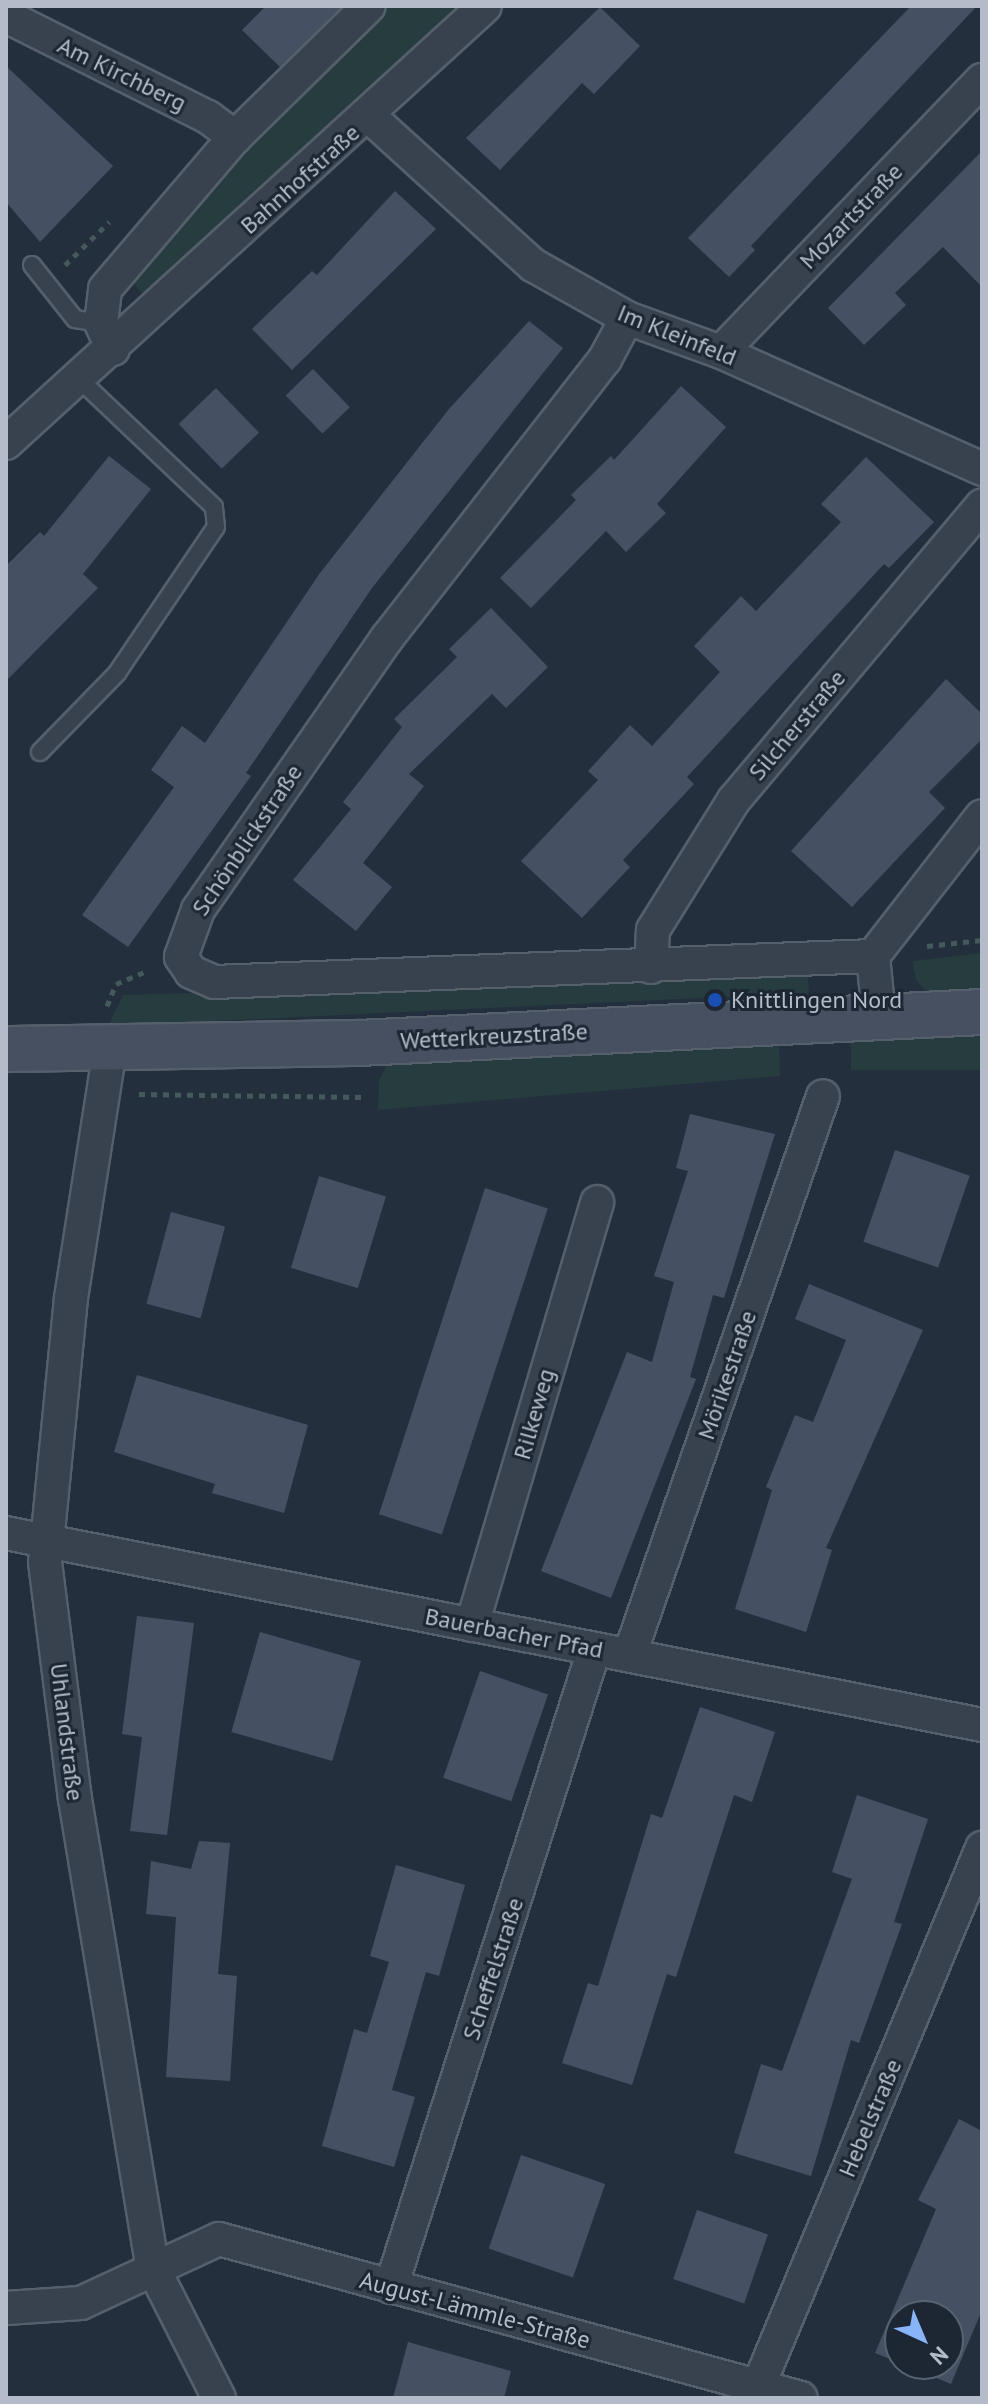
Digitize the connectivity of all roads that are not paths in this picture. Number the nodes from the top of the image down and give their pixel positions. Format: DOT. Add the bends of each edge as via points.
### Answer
graph roads {
  1 [pos="369,6"];
  2 [pos="485,6"];
  3 [pos="6,16"];
  4 [pos="982,80"];
  5 [pos="369,116"];
  6 [pos="235,137"];
  7 [pos="32,265"];
  8 [pos="627,318"];
  9 [pos="107,336"];
  10 [pos="721,352"];
  11 [pos="79,379"];
  12 [pos="6,443"];
  13 [pos="982,469"];
  14 [pos="982,505"];
  15 [pos="40,752"];
  16 [pos="982,816"];
  17 [pos="873,956"];
  18 [pos="651,967"];
  19 [pos="982,1012"];
  20 [pos="879,1016"];
  21 [pos="6,1049"];
  22 [pos="107,1066"];
  23 [pos="823,1096"];
  24 [pos="597,1202"];
  25 [pos="6,1533"];
  26 [pos="47,1539"];
  27 [pos="472,1625"];
  28 [pos="594,1650"];
  29 [pos="630,1654"];
  30 [pos="982,1725"];
  31 [pos="982,1848"];
  32 [pos="152,2266"];
  33 [pos="391,2287"];
  34 [pos="6,2308"];
  35 [pos="758,2387"];
  36 [pos="219,2398"];
  37 [pos="801,2398"];
  1 -- 6 [label="street"];
  2 -- 5 [label="street, Bahnhofstraße"];
  3 -- 6 [label="street, Am Kirchberg" via="208,117"];
  4 -- 10 [label="street, Mozartstraße"];
  5 -- 8 [label="street, Im Kleinfeld" via="533,265"];
  5 -- 9 [label="street, Bahnhofstraße"];
  6 -- 9 [label="street" via="105,289"];
  7 -- 9 [label="lane" via="75,319"];
  8 -- 10 [label="street, Im Kleinfeld"];
  8 -- 18 [label="street, Schönblickstraße" via="605,359 387,638 198,910 181,957 191,972 214,982"];
  9 -- 11 [label="street, Bahnhofstraße"];
  10 -- 13 [label="street, Im Kleinfeld"];
  11 -- 12 [label="street, Bahnhofstraße"];
  11 -- 15 [label="lane" via="214,507 216,527 117,673"];
  14 -- 18 [label="street, Silcherstraße" via="734,800 653,930"];
  16 -- 17 [label="street"];
  17 -- 18 [label="street, Schönblickstraße"];
  17 -- 20 [label="street"];
  19 -- 20 [label="main road, Wetterkreuzstraße"];
  20 -- 22 [label="main road, Wetterkreuzstraße"];
  21 -- 22 [label="main road, Wetterkreuzstraße"];
  22 -- 26 [label="street, Uhlandstraße" via="71,1298"];
  23 -- 29 [label="street, Mörikestraße"];
  24 -- 27 [label="street, Rilkeweg"];
  25 -- 26 [label="street, Bauerbacher Pfad"];
  26 -- 27 [label="street, Bauerbacher Pfad"];
  26 -- 32 [label="street, Uhlandstraße" via="45,1562 75,1799"];
  27 -- 28 [label="street, Bauerbacher Pfad"];
  28 -- 29 [label="street, Bauerbacher Pfad"];
  28 -- 33 [label="street, Scheffelstraße"];
  29 -- 30 [label="street, Bauerbacher Pfad"];
  31 -- 35 [label="street, Hebelstraße"];
  32 -- 33 [label="street, August-Lämmle-Straße" via="219,2239"];
  32 -- 34 [label="street, August-Lämmle-Straße" via="81,2303"];
  32 -- 36 [label="street, Uhlandstraße"];
  33 -- 35 [label="street, August-Lämmle-Straße"];
  35 -- 37 [label="street, August-Lämmle-Straße"];
}
